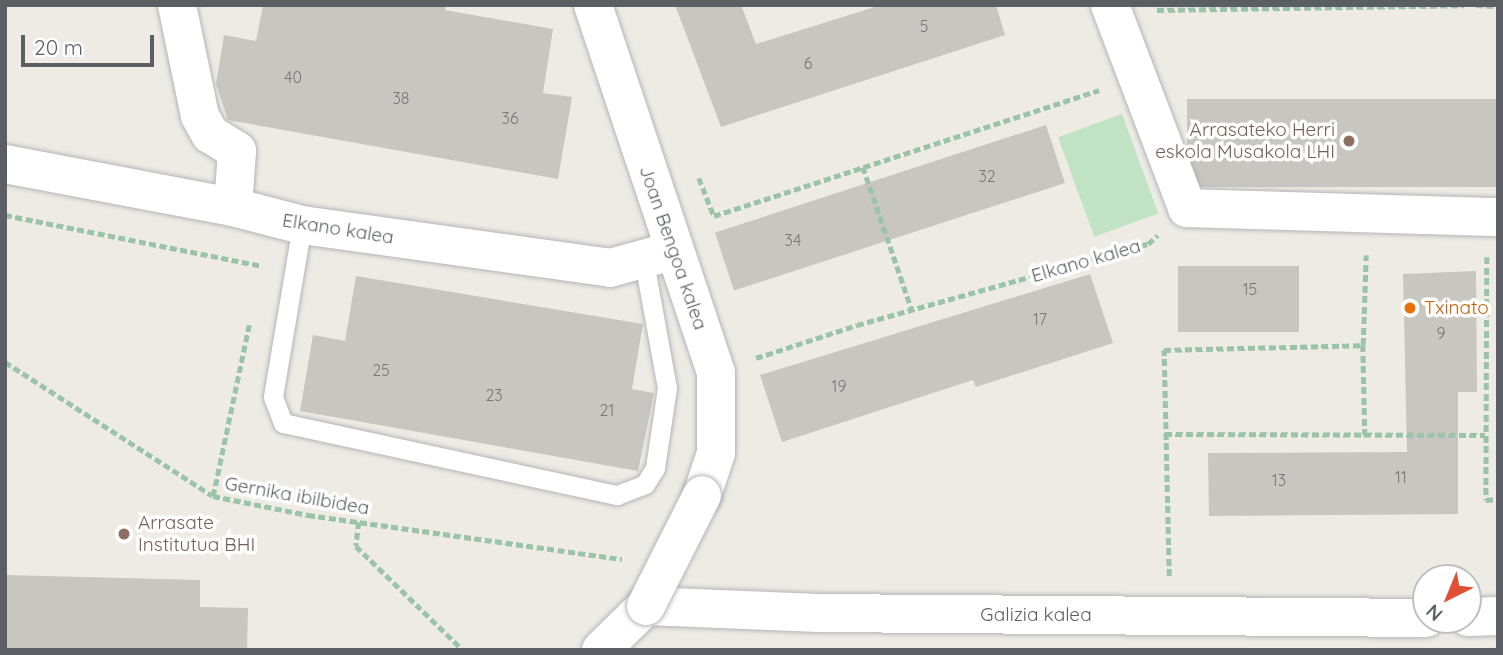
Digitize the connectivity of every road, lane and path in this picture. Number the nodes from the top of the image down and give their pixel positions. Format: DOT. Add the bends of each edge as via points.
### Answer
graph roads {
  1 [pos="177,5"];
  2 [pos="593,5"];
  3 [pos="1464,5"];
  4 [pos="1476,5"];
  5 [pos="1440,6"];
  6 [pos="1498,6"];
  7 [pos="1129,7"];
  8 [pos="1137,78"];
  9 [pos="5,164"];
  10 [pos="863,167"];
  11 [pos="695,170"];
  12 [pos="233,207"];
  13 [pos="1187,208"];
  14 [pos="5,215"];
  15 [pos="1493,218"];
  16 [pos="302,225"];
  17 [pos="1366,245"];
  18 [pos="658,256"];
  19 [pos="261,265"];
  20 [pos="294,272"];
  21 [pos="258,279"];
  22 [pos="912,310"];
  23 [pos="250,320"];
  24 [pos="1363,345"];
  25 [pos="5,362"];
  26 [pos="716,373"];
  27 [pos="1165,434"];
  28 [pos="1365,435"];
  29 [pos="1485,435"];
  30 [pos="214,496"];
  31 [pos="1498,499"];
  32 [pos="359,522"];
  33 [pos="620,558"];
  34 [pos="1170,577"];
  35 [pos="646,606"];
  36 [pos="1412,618"];
  37 [pos="463,650"];
  38 [pos="601,650"];
  1 -- 12 [label="street" via="200,116 210,134 237,152"];
  2 -- 18 [label="street, Joan Bengoa kalea"];
  3 -- 5 [label="path"];
  4 -- 6 [label="path"];
  5 -- 7 [label="path"];
  7 -- 8 [label="street"];
  8 -- 10 [label="path"];
  8 -- 13 [label="street"];
  9 -- 12 [label="street, Elkano kalea"];
  10 -- 11 [label="path" via="714,216"];
  10 -- 22 [label="path"];
  12 -- 16 [label="street, Elkano kalea"];
  13 -- 15 [label="street"];
  13 -- 22 [label="path, Elkano kalea" via="1148,244"];
  14 -- 19 [label="path"];
  15 -- 29 [label="path"];
  16 -- 18 [label="street, Elkano kalea" via="610,268"];
  16 -- 20 [label="lane"];
  17 -- 24 [label="path"];
  18 -- 20 [label="lane" via="667,388 655,468 645,484 617,495 283,423 273,397"];
  18 -- 26 [label="street, Joan Bengoa kalea"];
  19 -- 20 [label="path"];
  19 -- 21 [label="path"];
  22 -- 26 [label="path, Elkano kalea"];
  23 -- 30 [label="path"];
  24 -- 27 [label="path" via="1164,350"];
  24 -- 28 [label="path"];
  25 -- 30 [label="path, Gernika ibilbidea"];
  26 -- 35 [label="street, Joan Bengoa kalea, bridge" via="716,453 702,495"];
  27 -- 28 [label="path"];
  27 -- 34 [label="path"];
  28 -- 29 [label="path"];
  29 -- 31 [label="path" via="1486,500"];
  30 -- 32 [label="path, Gernika ibilbidea"];
  32 -- 33 [label="path, Gernika ibilbidea"];
  32 -- 37 [label="path" via="356,546"];
  35 -- 36 [label="street, Galizia kalea" via="819,613"];
  35 -- 38 [label="street, Joan Bengoa kalea"];
}
